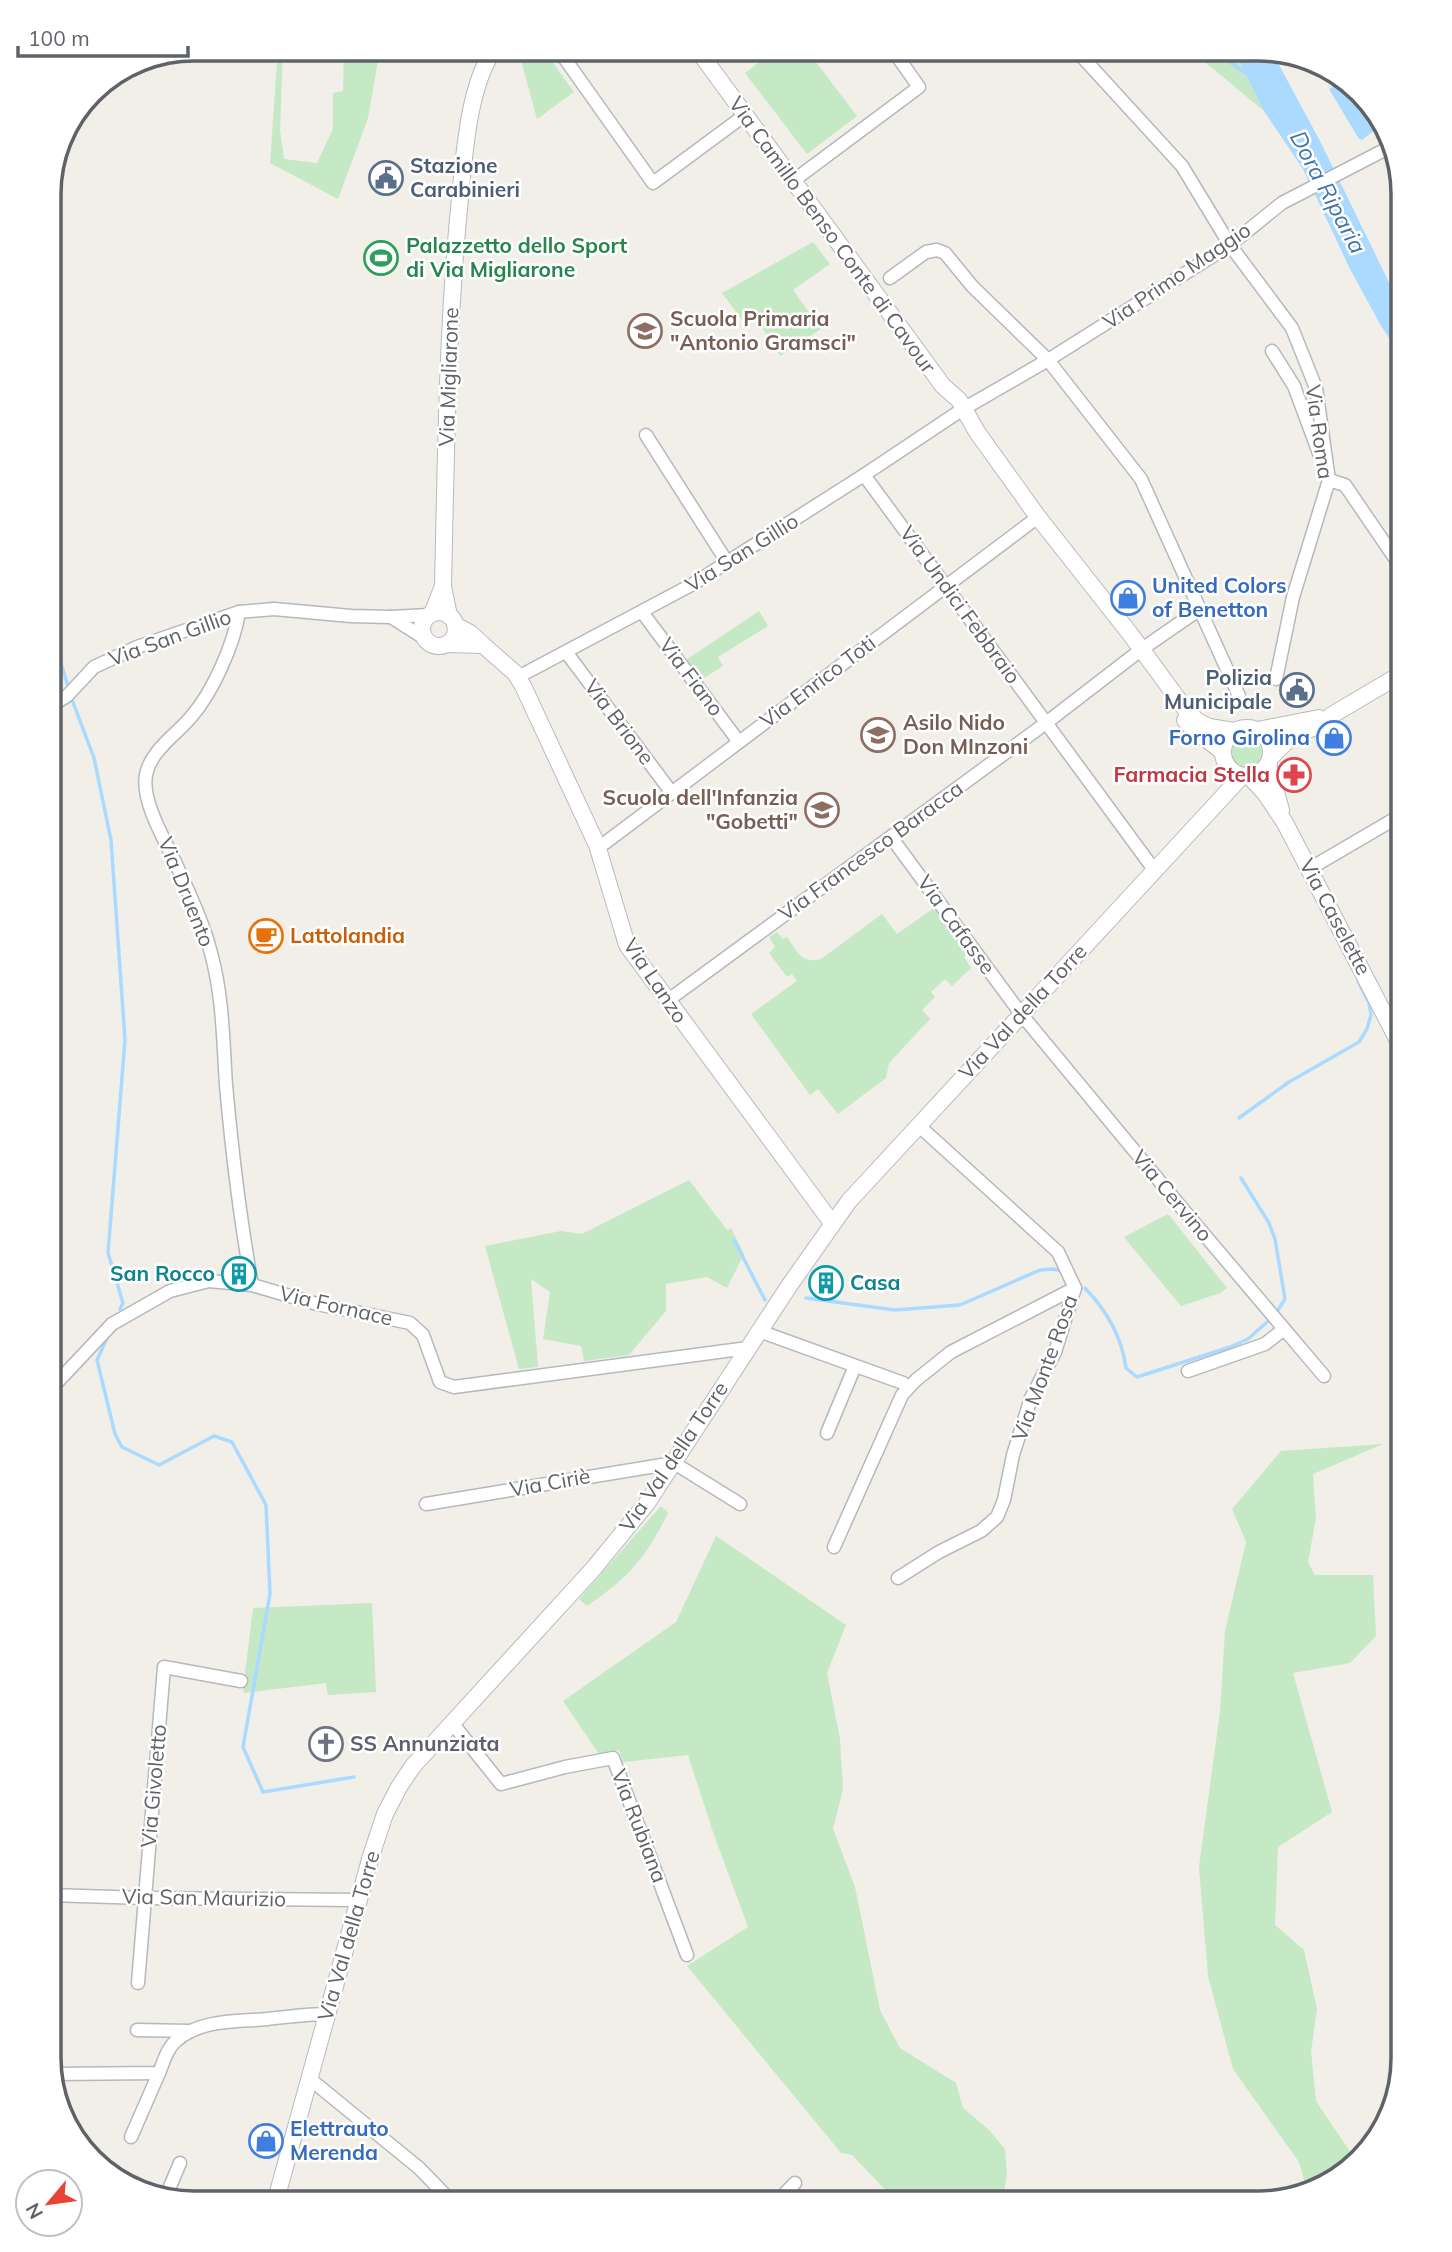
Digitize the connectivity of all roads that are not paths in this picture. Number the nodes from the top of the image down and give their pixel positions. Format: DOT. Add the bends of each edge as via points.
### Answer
graph roads {
  1 [pos="486,62"];
  2 [pos="567,62"];
  3 [pos="706,62"];
  4 [pos="901,62"];
  5 [pos="1086,62"];
  6 [pos="745,115"];
  7 [pos="1383,150"];
  8 [pos="793,181"];
  9 [pos="1230,245"];
  10 [pos="890,278"];
  11 [pos="1272,351"];
  12 [pos="1048,360"];
  13 [pos="961,411"];
  14 [pos="646,435"];
  15 [pos="864,475"];
  16 [pos="1329,480"];
  17 [pos="1038,517"];
  18 [pos="1391,552"];
  19 [pos="727,562"];
  20 [pos="443,586"];
  21 [pos="947,586"];
  22 [pos="1200,609"];
  23 [pos="239,612"];
  24 [pos="642,612"];
  25 [pos="430,615"];
  26 [pos="391,617"];
  27 [pos="452,620"];
  28 [pos="425,638"];
  29 [pos="447,644"];
  30 [pos="483,645"];
  31 [pos="1139,651"];
  32 [pos="566,652"];
  33 [pos="518,677"];
  34 [pos="1276,679"];
  35 [pos="1391,680"];
  36 [pos="1239,696"];
  37 [pos="62,699"];
  38 [pos="1332,715"];
  39 [pos="1046,723"];
  40 [pos="1258,730"];
  41 [pos="1234,731"];
  42 [pos="739,742"];
  43 [pos="1270,760"];
  44 [pos="1236,768"];
  45 [pos="672,793"];
  46 [pos="1391,821"];
  47 [pos="1285,822"];
  48 [pos="891,836"];
  49 [pos="597,845"];
  50 [pos="1309,869"];
  51 [pos="1155,871"];
  52 [pos="667,1001"];
  53 [pos="1021,1014"];
  54 [pos="1391,1027"];
  55 [pos="918,1125"];
  56 [pos="832,1223"];
  57 [pos="252,1285"];
  58 [pos="1075,1289"];
  59 [pos="1284,1329"];
  60 [pos="759,1331"];
  61 [pos="748,1348"];
  62 [pos="855,1366"];
  63 [pos="1188,1371"];
  64 [pos="1324,1376"];
  65 [pos="61,1378"];
  66 [pos="903,1383"];
  67 [pos="827,1433"];
  68 [pos="674,1463"];
  69 [pos="426,1504"];
  70 [pos="740,1504"];
  71 [pos="834,1547"];
  72 [pos="898,1578"];
  73 [pos="241,1681"];
  74 [pos="453,1724"];
  75 [pos="61,1895"];
  76 [pos="145,1898"];
  77 [pos="358,1899"];
  78 [pos="687,1955"];
  79 [pos="138,1983"];
  80 [pos="327,2014"];
  81 [pos="137,2030"];
  82 [pos="192,2031"];
  83 [pos="159,2073"];
  84 [pos="62,2074"];
  85 [pos="310,2079"];
  86 [pos="131,2137"];
  87 [pos="180,2163"];
  88 [pos="794,2183"];
  89 [pos="169,2188"];
  90 [pos="279,2190"];
  91 [pos="441,2190"];
  92 [pos="787,2191"];
  1 -- 20 [label="street, Via Migliarone" via="461,182 451,285"];
  2 -- 6 [label="street" via="653,183"];
  3 -- 6 [label="street, Via Camillo Benso Conte di Cavour"];
  4 -- 8 [label="street" via="919,87"];
  5 -- 9 [label="street, Via Roma" via="1171,153"];
  6 -- 8 [label="street, Via Camillo Benso Conte di Cavour"];
  7 -- 9 [label="street, Via Primo Maggio" via="1282,203"];
  8 -- 13 [label="street, Via Camillo Benso Conte di Cavour"];
  9 -- 12 [label="street, Via Primo Maggio"];
  9 -- 16 [label="street, Via Roma" via="1292,328 1316,388"];
  10 -- 12 [label="street" via="926,252 945,253"];
  11 -- 16 [label="street" via="1294,386"];
  12 -- 13 [label="street, Via Primo Maggio"];
  12 -- 22 [label="street" via="1141,480"];
  13 -- 15 [label="street, Via San Gillio"];
  13 -- 17 [label="street, Via Camillo Benso Conte di Cavour" via="962,421 977,432"];
  14 -- 19 [label="street"];
  15 -- 19 [label="street, Via San Gillio"];
  15 -- 21 [label="street, Via Undici Febbraio"];
  16 -- 18 [label="street" via="1345,485"];
  16 -- 34 [label="street, Via Roma" via="1293,597"];
  17 -- 21 [label="street, Via Enrico Toti"];
  17 -- 31 [label="street, Via Camillo Benso Conte di Cavour"];
  19 -- 24 [label="street, Via San Gillio"];
  20 -- 25 [label="street"];
  20 -- 27 [label="street"];
  21 -- 39 [label="street, Via Undici Febbraio"];
  21 -- 42 [label="street, Via Enrico Toti"];
  22 -- 31 [label="street, Via Francesco Baracca"];
  22 -- 36 [label="street"];
  23 -- 26 [label="street, Via San Gillio" via="274,609"];
  23 -- 37 [label="street, Via San Gillio" via="94,667"];
  23 -- 57 [label="street, Via Druento" via="236,633 208,692 150,761 145,790 212,954 223,1009 239,1215"];
  24 -- 32 [label="street, Via San Gillio"];
  24 -- 42 [label="street, Via Fiano"];
  25 -- 26 [label="street, Via San Gillio"];
  25 -- 27 [label="street" via="441,612"];
  25 -- 28 [label="street" via="423,623"];
  26 -- 28 [label="street"];
  27 -- 29 [label="street" via="453,638"];
  27 -- 30 [label="street, Via Lanzo"];
  28 -- 29 [label="street" via="437,646"];
  29 -- 30 [label="street"];
  30 -- 33 [label="street, Via Lanzo"];
  31 -- 39 [label="street, Via Francesco Baracca"];
  31 -- 41 [label="street, Via Camillo Benso Conte di Cavour" via="1198,722"];
  31 -- 44 [label="street, Via Camillo Benso Conte di Cavour" via="1193,729"];
  32 -- 33 [label="street, Via San Gillio"];
  32 -- 45 [label="street, Via Brione"];
  33 -- 49 [label="street, Via Lanzo"];
  35 -- 38 [label="street"];
  38 -- 40 [label="street"];
  38 -- 43 [label="street" via="1323,724 1292,736"];
  39 -- 48 [label="street, Via Francesco Baracca"];
  39 -- 51 [label="street, Via Undici Febbraio"];
  40 -- 41 [label="street"];
  40 -- 43 [label="street" via="1269,741"];
  41 -- 44 [label="street" via="1228,737"];
  42 -- 45 [label="street, Via Enrico Toti"];
  43 -- 44 [label="street" via="1257,774"];
  43 -- 47 [label="street, Via Caselette"];
  44 -- 47 [label="street, Via Caselette" via="1265,793"];
  44 -- 51 [label="street, Via Val della Torre" via="1225,792"];
  45 -- 49 [label="street, Via Enrico Toti"];
  46 -- 50 [label="street"];
  47 -- 50 [label="street, Via Caselette"];
  48 -- 52 [label="street, Via Francesco Baracca"];
  48 -- 53 [label="street, Via Cafasse"];
  49 -- 52 [label="street, Via Lanzo" via="625,939"];
  50 -- 54 [label="street, Via Caselette"];
  51 -- 53 [label="street, Via Val della Torre"];
  52 -- 56 [label="street, Via Lanzo"];
  53 -- 55 [label="street, Via Val della Torre"];
  53 -- 59 [label="street, Via Cervino"];
  55 -- 56 [label="street, Via Val della Torre"];
  55 -- 58 [label="street, Via Monte Rosa" via="1058,1252"];
  56 -- 60 [label="street, Via Val della Torre"];
  57 -- 61 [label="street, Via Fornace" via="410,1324 423,1335 440,1382 454,1387"];
  57 -- 65 [label="street, Via Fornace" via="209,1282 170,1291 143,1304 112,1324"];
  58 -- 71 [label="street" via="951,1352 916,1380 902,1395"];
  58 -- 72 [label="street, Via Monte Rosa" via="1055,1352 1031,1398 996,1517 981,1531"];
  59 -- 63 [label="street" via="1265,1345"];
  59 -- 64 [label="street, Via Cervino"];
  60 -- 61 [label="street, Via Val della Torre"];
  60 -- 62 [label="street"];
  61 -- 68 [label="street, Via Val della Torre"];
  62 -- 66 [label="street"];
  62 -- 67 [label="street"];
  68 -- 69 [label="street, Via Ciriè"];
  68 -- 70 [label="street"];
  68 -- 74 [label="street, Via Val della Torre" via="594,1568"];
  73 -- 76 [label="street, Via Givoletto" via="164,1667"];
  74 -- 77 [label="street, Via Val della Torre" via="398,1787"];
  74 -- 78 [label="street, Via Rubiana" via="502,1784 613,1758"];
  75 -- 76 [label="street, Via San Maurizio"];
  76 -- 77 [label="street, Via San Maurizio"];
  76 -- 79 [label="street, Via Givoletto"];
  77 -- 80 [label="street, Via Val della Torre"];
  80 -- 82 [label="street" via="222,2022"];
  80 -- 85 [label="street, Via Val della Torre"];
  81 -- 82 [label="street"];
  82 -- 83 [label="street" via="168,2050"];
  83 -- 84 [label="street"];
  83 -- 86 [label="street"];
  85 -- 90 [label="street, Via Val della Torre"];
  85 -- 91 [label="street"];
  87 -- 89 [label="street"];
  88 -- 92 [label="street"];
}
